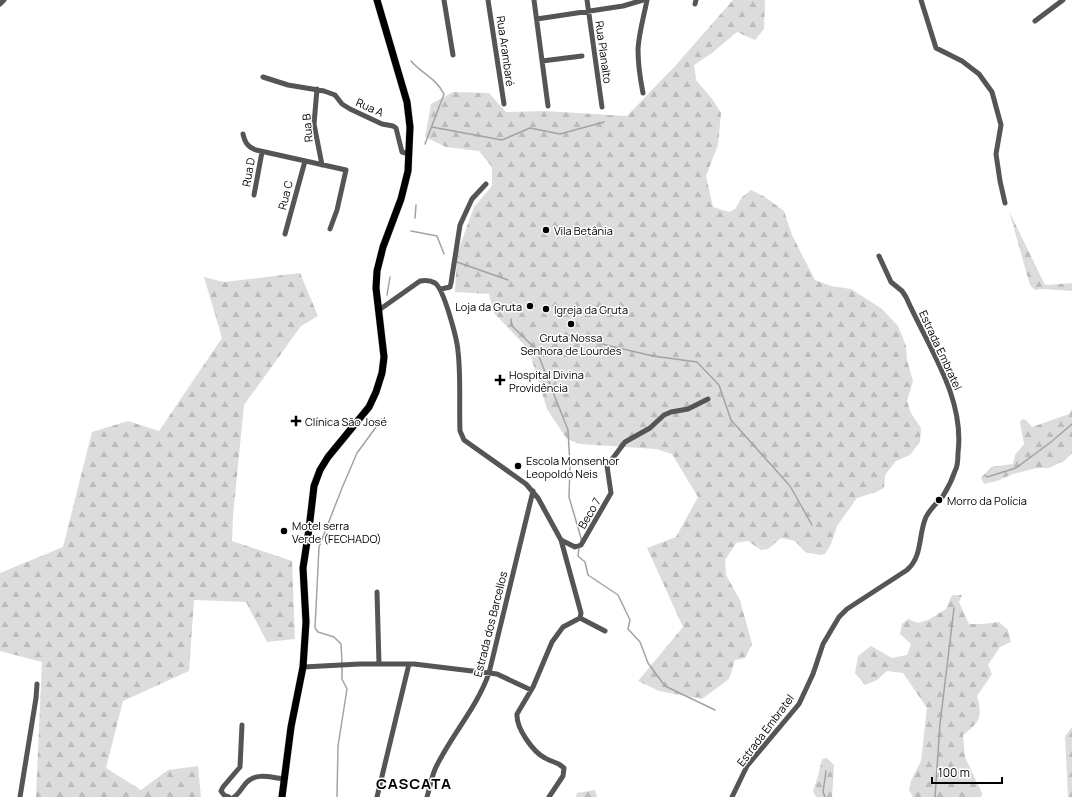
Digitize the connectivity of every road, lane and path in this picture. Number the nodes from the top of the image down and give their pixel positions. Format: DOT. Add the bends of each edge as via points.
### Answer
graph roads {
  1 [pos="4,0"];
  2 [pos="376,0"];
  3 [pos="444,0"];
  4 [pos="488,0"];
  5 [pos="534,0"];
  6 [pos="587,0"];
  7 [pos="643,0"];
  8 [pos="647,0"];
  9 [pos="921,0"];
  10 [pos="1063,0"];
  11 [pos="0,4"];
  12 [pos="588,12"];
  13 [pos="537,19"];
  14 [pos="1035,21"];
  15 [pos="453,55"];
  16 [pos="582,56"];
  17 [pos="542,61"];
  18 [pos="263,77"];
  19 [pos="317,89"];
  20 [pos="643,92"];
  21 [pos="504,104"];
  22 [pos="548,106"];
  23 [pos="602,107"];
  24 [pos="243,134"];
  25 [pos="262,152"];
  26 [pos="409,154"];
  27 [pos="305,161"];
  28 [pos="322,165"];
  29 [pos="486,184"];
  30 [pos="254,195"];
  31 [pos="1005,203"];
  32 [pos="330,229"];
  33 [pos="285,234"];
  34 [pos="879,256"];
  35 [pos="441,290"];
  36 [pos="379,310"];
  37 [pos="708,399"];
  38 [pos="533,491"];
  39 [pos="561,540"];
  40 [pos="377,592"];
  41 [pos="580,618"];
  42 [pos="605,631"];
  43 [pos="379,664"];
  44 [pos="410,664"];
  45 [pos="303,667"];
  46 [pos="489,674"];
  47 [pos="37,684"];
  48 [pos="531,690"];
  49 [pos="242,725"];
  50 [pos="285,780"];
  51 [pos="20,797"];
  52 [pos="229,797"];
  53 [pos="234,797"];
  54 [pos="282,797"];
  55 [pos="377,797"];
  56 [pos="428,797"];
  57 [pos="548,797"];
  58 [pos="732,797"];
  1 -- 11 [label="street"];
  2 -- 26 [label="main road" via="407,102 410,127"];
  3 -- 15 [label="street"];
  4 -- 21 [label="street, Rua Arambaré"];
  5 -- 13 [label="street"];
  6 -- 12 [label="street, Rua Planalto"];
  7 -- 12 [label="street"];
  8 -- 20 [label="street" via="638,49"];
  9 -- 31 [label="street" via="936,48 962,61 979,74 992,92 1001,125 996,154"];
  10 -- 14 [label="street"];
  12 -- 13 [label="street"];
  12 -- 23 [label="street, Rua Planalto"];
  13 -- 17 [label="street"];
  16 -- 17 [label="street"];
  17 -- 22 [label="street"];
  18 -- 19 [label="street, Rua A" via="288,85"];
  19 -- 26 [label="street, Rua A" via="335,95 350,110 396,128 402,152"];
  19 -- 28 [label="street, Rua B" via="314,124"];
  24 -- 25 [label="street" via="244,141 250,148"];
  25 -- 27 [label="street"];
  25 -- 30 [label="street, Rua D"];
  26 -- 36 [label="main road" via="406,179 377,271"];
  27 -- 28 [label="street"];
  27 -- 33 [label="street, Rua C"];
  28 -- 32 [label="street" via="346,170"];
  29 -- 35 [label="street" via="472,199 460,225 450,287"];
  34 -- 58 [label="street, Estrada Embratel" via="891,282 902,291 912,309 952,395 960,437 956,469 945,492 926,518 914,563 847,609 838,618 823,644 799,704 748,766"];
  35 -- 36 [label="street" via="435,283 420,281"];
  35 -- 38 [label="street" via="458,351 460,431 464,440"];
  36 -- 45 [label="main road" via="384,357 376,392 369,407 328,457 314,486 303,568 306,622"];
  37 -- 39 [label="street, Beco 7" via="688,409 671,412 625,442 607,466 611,493 581,545 575,547"];
  38 -- 39 [label="street"];
  38 -- 46 [label="street, Estrada dos Barcellos"];
  39 -- 41 [label="street" via="581,613"];
  40 -- 43 [label="street"];
  41 -- 42 [label="street"];
  41 -- 48 [label="street" via="563,627 552,642"];
  43 -- 44 [label="street"];
  43 -- 45 [label="street"];
  44 -- 46 [label="street"];
  44 -- 55 [label="street"];
  45 -- 50 [label="main road" via="291,727"];
  46 -- 48 [label="street" via="497,674"];
  46 -- 56 [label="street, Estrada dos Barcellos" via="472,710 436,766"];
  47 -- 51 [label="street"];
  48 -- 57 [label="street" via="517,714 520,728 538,754 559,763 564,768 563,776"];
  49 -- 52 [label="street" via="240,767 222,791"];
  50 -- 53 [label="street" via="258,776 246,783"];
  50 -- 54 [label="main road"];
}
